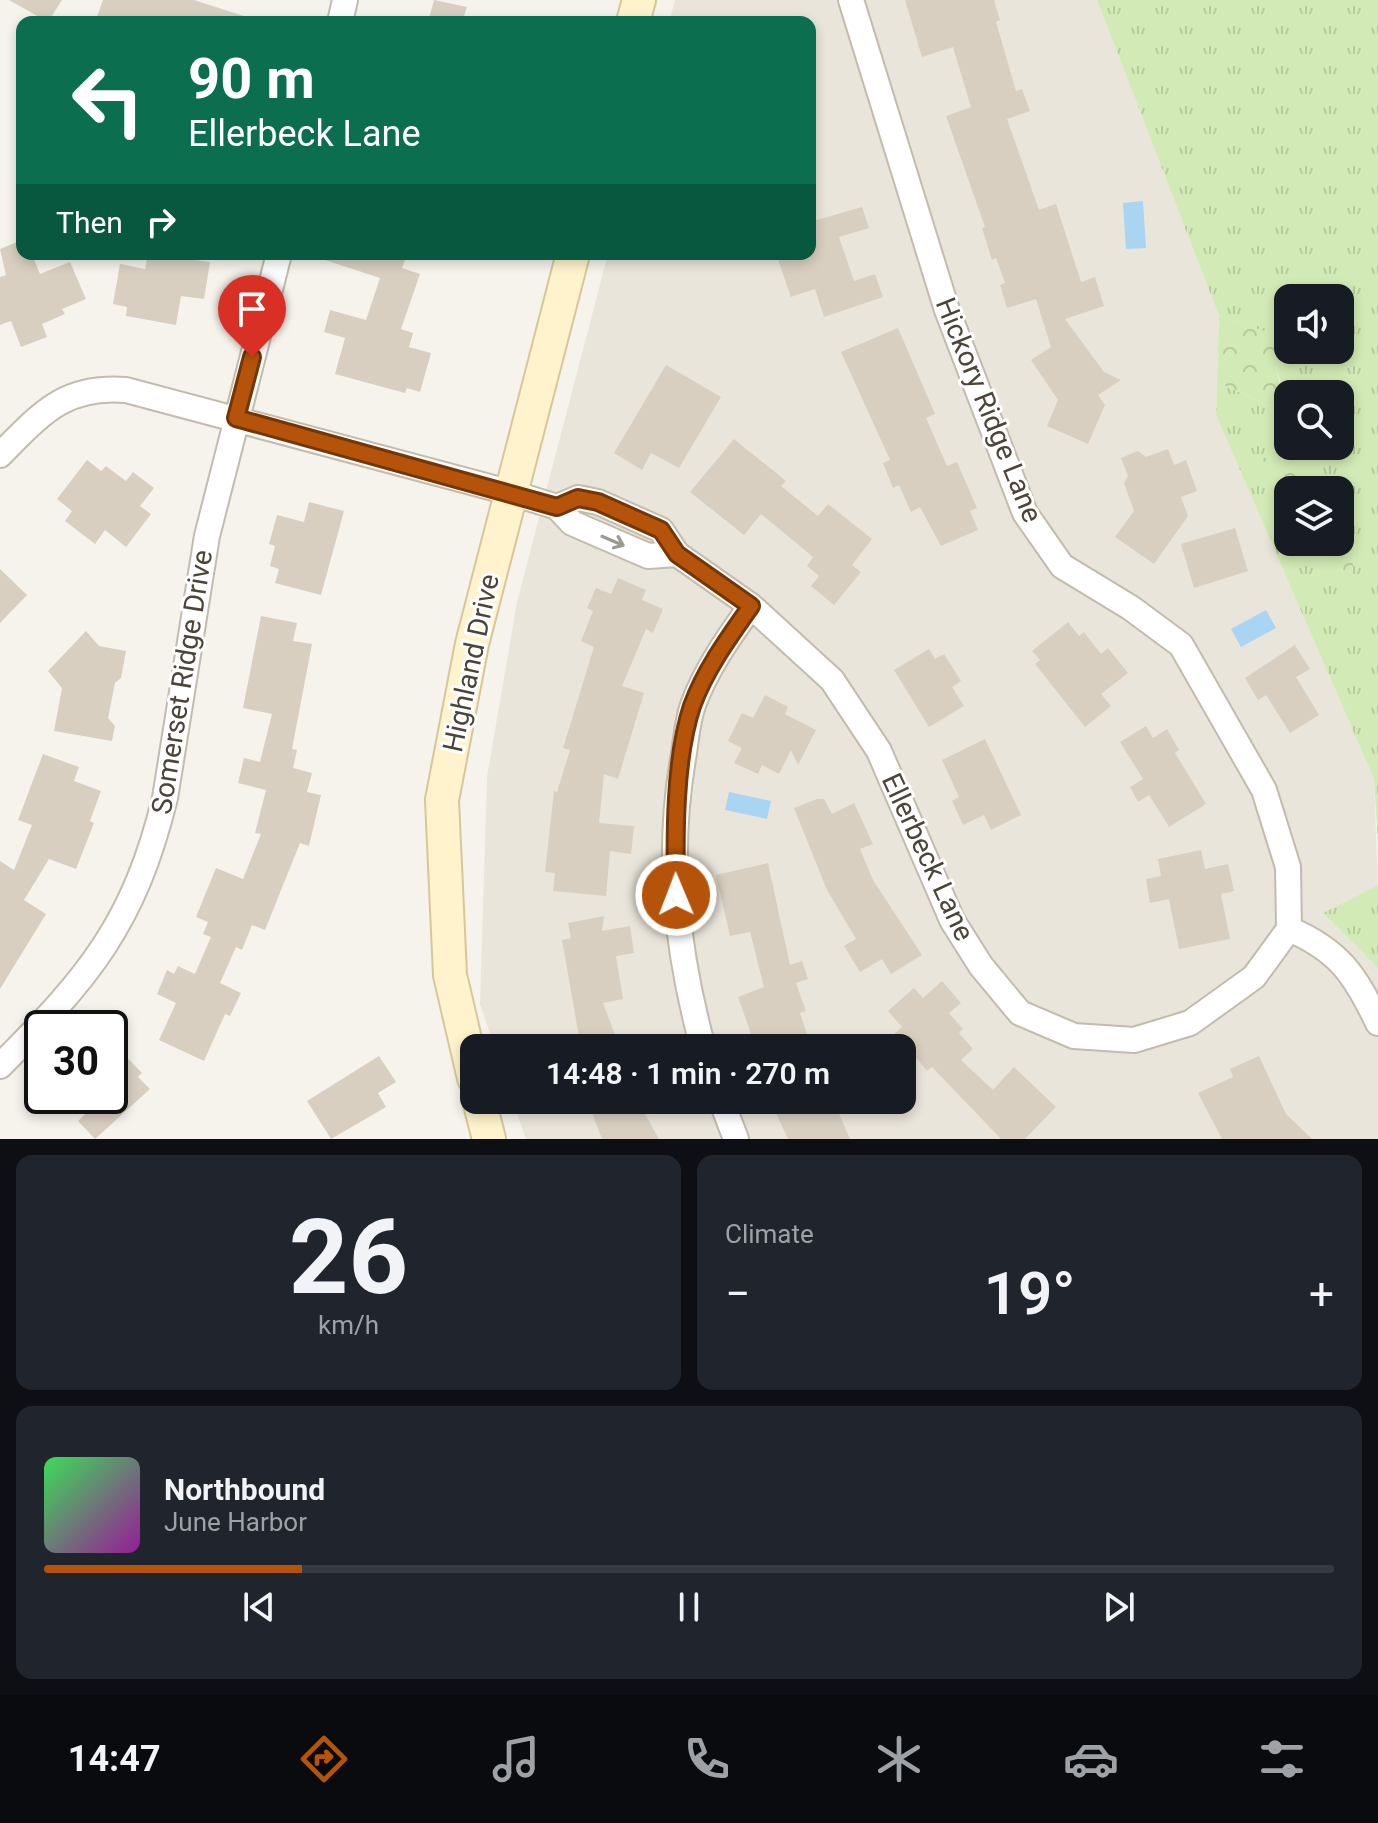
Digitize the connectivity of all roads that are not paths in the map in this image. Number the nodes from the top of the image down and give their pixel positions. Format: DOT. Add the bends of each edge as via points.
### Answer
graph roads {
  1 [pos="851,0"];
  2 [pos="277,260"];
  3 [pos="571,260"];
  4 [pos="236,418"];
  5 [pos="0,455"];
  6 [pos="512,493"];
  7 [pos="751,606"];
  8 [pos="1289,929"];
  9 [pos="1378,1023"];
  10 [pos="464,1034"];
  11 [pos="700,1034"];
  12 [pos="0,1066"];
  13 [pos="482,1114"];
  14 [pos="726,1114"];
  15 [pos="488,1139"];
  16 [pos="736,1139"];
  1 -- 8 [label="street, Hickory Ridge Lane" via="947,310 1025,513 1062,566 1181,645 1264,790 1288,867"];
  2 -- 4 [label="street, Somerset Ridge Drive"];
  3 -- 6 [label="street, Highland Drive"];
  4 -- 5 [label="street, Ellerbeck Lane" via="126,390 94,390 48,408"];
  4 -- 6 [label="street, Ellerbeck Lane"];
  4 -- 12 [label="street, Somerset Ridge Drive" via="207,536 165,798 150,853 122,920 96,963"];
  6 -- 7 [label="street, Ellerbeck Lane" via="557,507 572,523 648,556 677,554"];
  6 -- 10 [label="street, Highland Drive" via="472,644 442,800 450,975"];
  7 -- 8 [label="street, Ellerbeck Lane" via="832,680 871,739 952,920 1020,1013 1074,1036 1134,1040 1190,1023 1254,977"];
  7 -- 11 [label="street" via="719,650 692,707 678,800 678,939"];
  8 -- 9 [label="street" via="1322,943 1355,976"];
  13 -- 15 [label="street"];
  14 -- 16 [label="street"];
}
